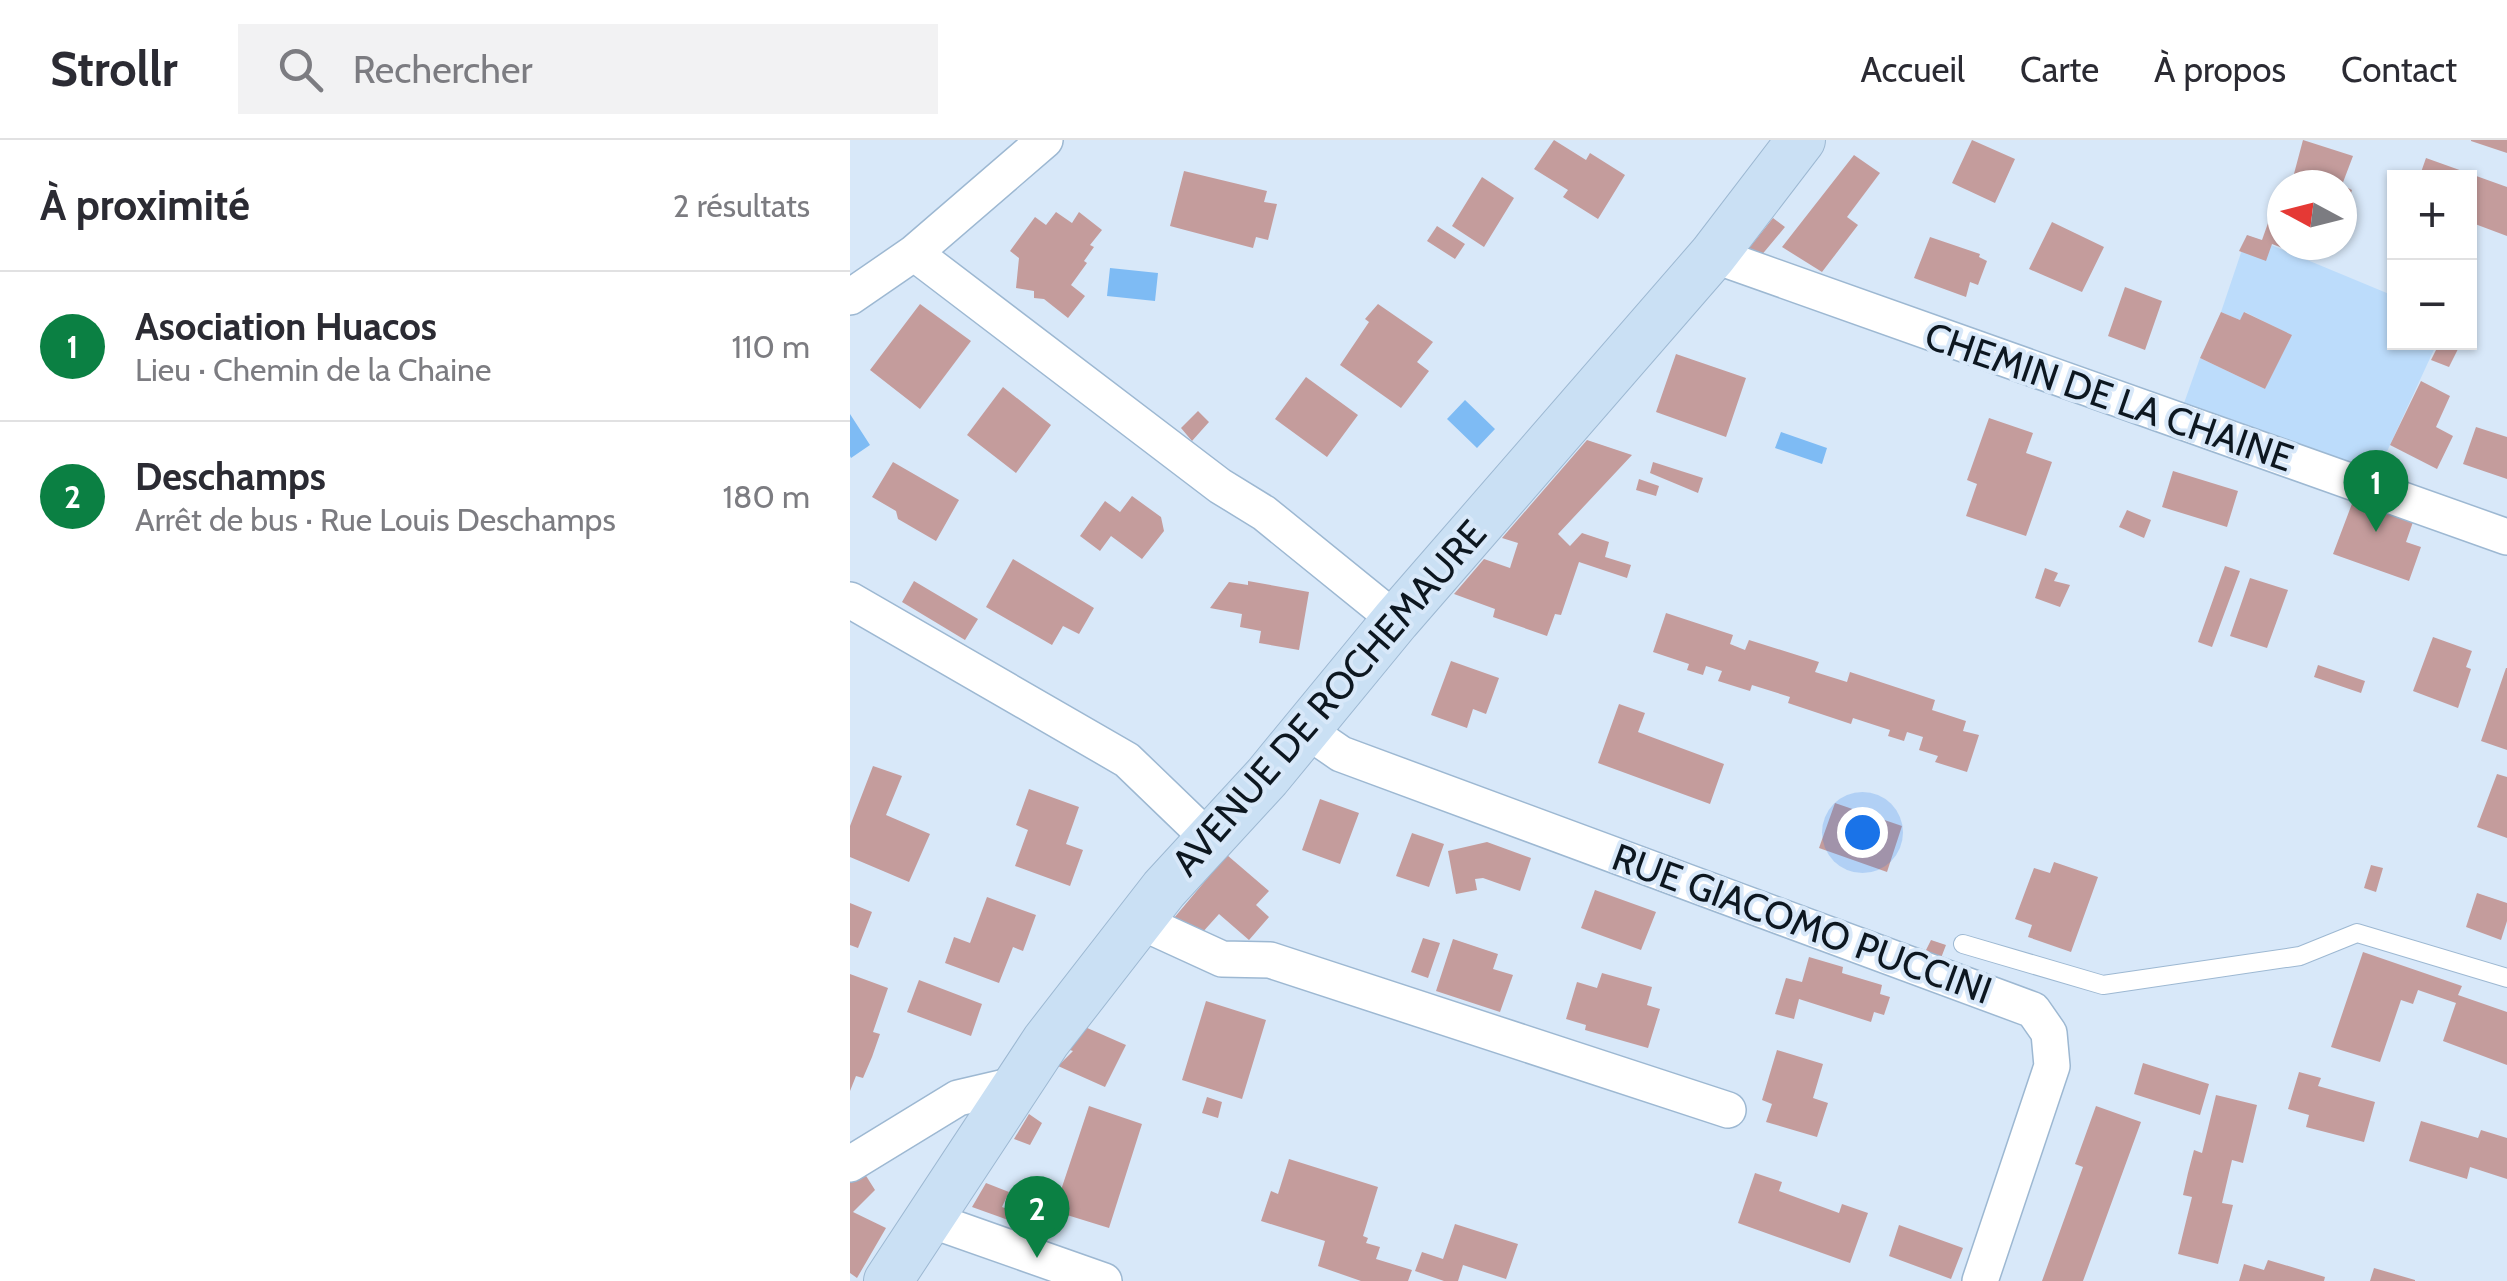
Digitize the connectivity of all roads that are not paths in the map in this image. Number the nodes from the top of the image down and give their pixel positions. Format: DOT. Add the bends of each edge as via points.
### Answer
graph roads {
  1 [pos="1045,140"];
  2 [pos="1801,140"];
  3 [pos="914,253"];
  4 [pos="1713,255"];
  5 [pos="850,297"];
  6 [pos="2507,537"];
  7 [pos="850,600"];
  8 [pos="1396,620"];
  9 [pos="1306,730"];
  10 [pos="1210,839"];
  11 [pos="1139,921"];
  12 [pos="1963,944"];
  13 [pos="2507,978"];
  14 [pos="1018,1084"];
  15 [pos="1728,1110"];
  16 [pos="850,1164"];
  17 [pos="928,1219"];
  18 [pos="888,1281"];
  19 [pos="1104,1281"];
  20 [pos="1980,1281"];
  1 -- 3 [label="street"];
  2 -- 4 [label="street, AVENUE DE ROCHEMAURE"];
  3 -- 5 [label="street"];
  3 -- 8 [label="street" via="1264,513"];
  4 -- 6 [label="street, CHEMIN DE LA CHAINE"];
  4 -- 8 [label="street, AVENUE DE ROCHEMAURE"];
  7 -- 10 [label="street" via="1128,760"];
  8 -- 9 [label="street, AVENUE DE ROCHEMAURE"];
  9 -- 10 [label="street, AVENUE DE ROCHEMAURE"];
  9 -- 20 [label="street, RUE GIACOMO PUCCINI" via="1341,754 2033,1010 2049,1033 2052,1066"];
  10 -- 11 [label="street, AVENUE DE ROCHEMAURE"];
  11 -- 14 [label="street, AVENUE DE ROCHEMAURE"];
  11 -- 15 [label="street" via="1222,959 1270,960"];
  12 -- 13 [label="lane" via="2103,984 2300,956 2357,933"];
  14 -- 16 [label="street" via="958,1098"];
  14 -- 17 [label="street, AVENUE DE ROCHEMAURE"];
  17 -- 18 [label="street, AVENUE DE ROCHEMAURE"];
  17 -- 19 [label="street"];
}
